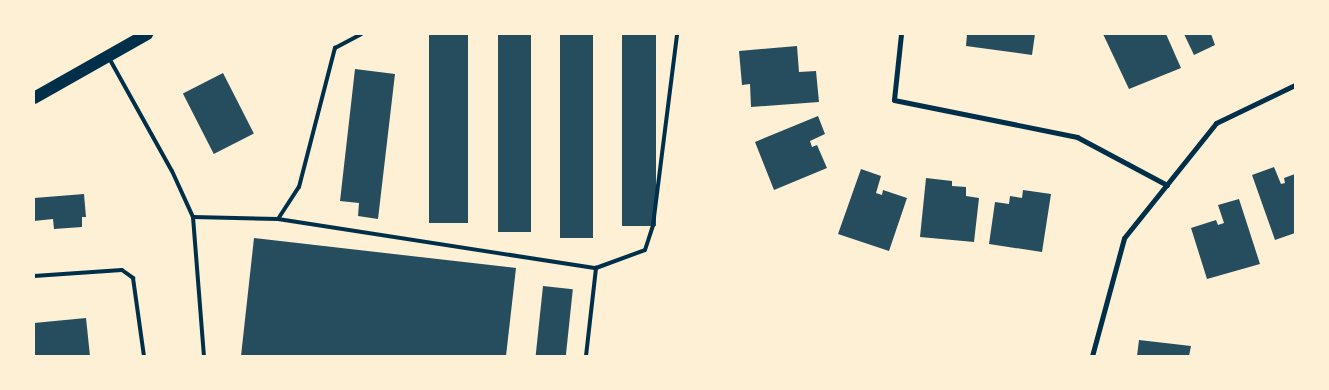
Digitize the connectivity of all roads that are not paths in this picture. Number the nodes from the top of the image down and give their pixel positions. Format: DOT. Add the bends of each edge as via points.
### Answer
graph roads {
  1 [pos="147,34"];
  2 [pos="361,34"];
  3 [pos="676,34"];
  4 [pos="901,34"];
  5 [pos="108,56"];
  6 [pos="1295,85"];
  7 [pos="34,98"];
  8 [pos="1167,185"];
  9 [pos="193,217"];
  10 [pos="278,219"];
  11 [pos="596,268"];
  12 [pos="34,276"];
  13 [pos="144,356"];
  14 [pos="204,356"];
  15 [pos="586,356"];
  16 [pos="1092,356"];
  1 -- 5 [label="main road"];
  2 -- 10 [label="lane" via="335,48 298,187"];
  3 -- 11 [label="lane" via="653,225 645,250"];
  4 -- 8 [label="street" via="894,100 1077,137"];
  5 -- 7 [label="main road"];
  5 -- 9 [label="lane" via="172,171"];
  6 -- 8 [label="street" via="1216,123"];
  8 -- 16 [label="street" via="1124,238"];
  9 -- 10 [label="lane"];
  9 -- 14 [label="lane"];
  10 -- 11 [label="lane"];
  11 -- 15 [label="lane"];
  12 -- 13 [label="lane" via="122,270 133,278"];
}
